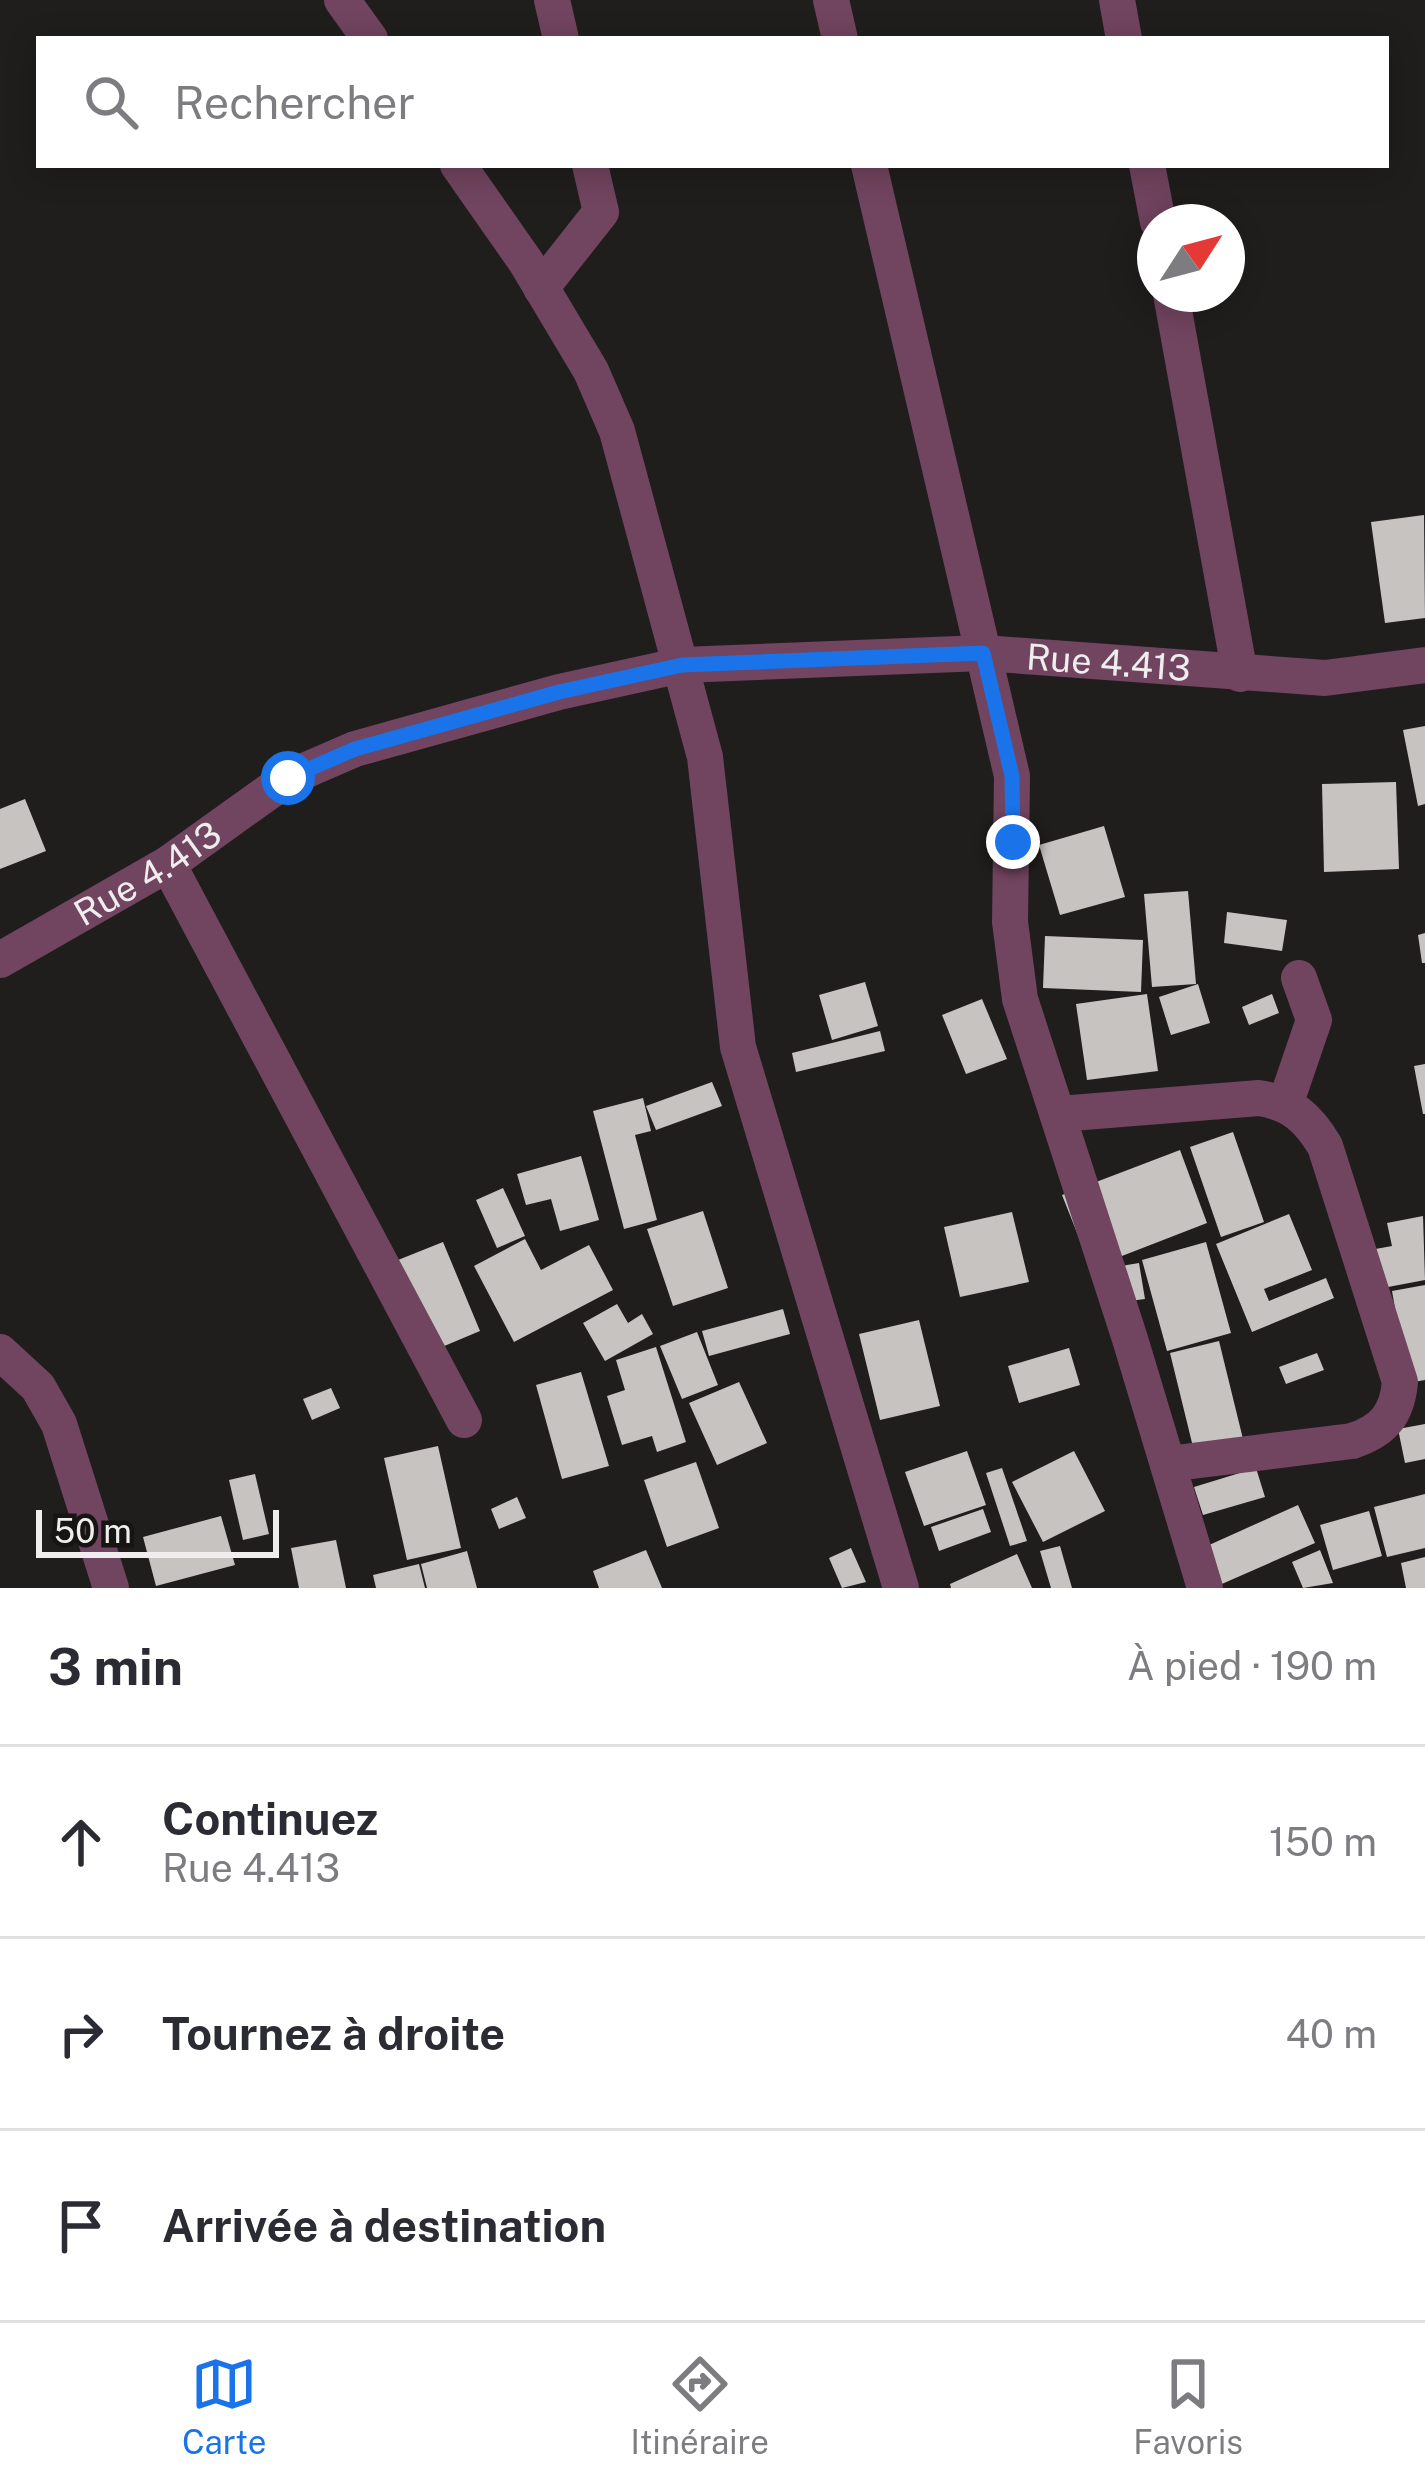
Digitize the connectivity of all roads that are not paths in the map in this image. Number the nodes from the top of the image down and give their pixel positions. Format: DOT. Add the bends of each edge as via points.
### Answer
graph roads {
  1 [pos="342,0"];
  2 [pos="552,0"];
  3 [pos="831,0"];
  4 [pos="1117,0"];
  5 [pos="368,36"];
  6 [pos="560,36"];
  7 [pos="839,36"];
  8 [pos="1123,36"];
  9 [pos="460,168"];
  10 [pos="591,168"];
  11 [pos="870,168"];
  12 [pos="1148,168"];
  13 [pos="1155,204"];
  14 [pos="541,288"];
  15 [pos="1174,312"];
  16 [pos="983,653"];
  17 [pos="682,665"];
  18 [pos="1425,665"];
  19 [pos="1240,674"];
  20 [pos="168,864"];
  21 [pos="0,960"];
  22 [pos="1299,978"];
  23 [pos="1286,1102"];
  24 [pos="1059,1114"];
  25 [pos="0,1352"];
  26 [pos="464,1420"];
  27 [pos="1168,1465"];
  28 [pos="111,1588"];
  29 [pos="901,1588"];
  30 [pos="1205,1588"];
  1 -- 5 [label="street"];
  2 -- 6 [label="street"];
  3 -- 7 [label="street"];
  4 -- 8 [label="street"];
  9 -- 14 [label="street"];
  10 -- 14 [label="street" via="601,212"];
  11 -- 16 [label="street"];
  12 -- 13 [label="street"];
  14 -- 17 [label="street" via="616,431"];
  15 -- 19 [label="street"];
  16 -- 17 [label="street, Rue 4.413"];
  16 -- 19 [label="street, Rue 4.413"];
  16 -- 24 [label="street" via="1012,776 1010,922 1020,998"];
  17 -- 20 [label="street, Rue 4.413" via="355,749 288,778"];
  17 -- 29 [label="street" via="705,758 738,1047"];
  18 -- 19 [label="street, Rue 4.413" via="1325,678"];
  20 -- 21 [label="street, Rue 4.413"];
  20 -- 26 [label="street"];
  22 -- 23 [label="street" via="1314,1020"];
  23 -- 24 [label="street"];
  23 -- 27 [label="street" via="1325,1145 1400,1382 1398,1406 1377,1433 1352,1441"];
  24 -- 27 [label="street"];
  25 -- 28 [label="street" via="38,1388 59,1424"];
  27 -- 30 [label="street"];
}
